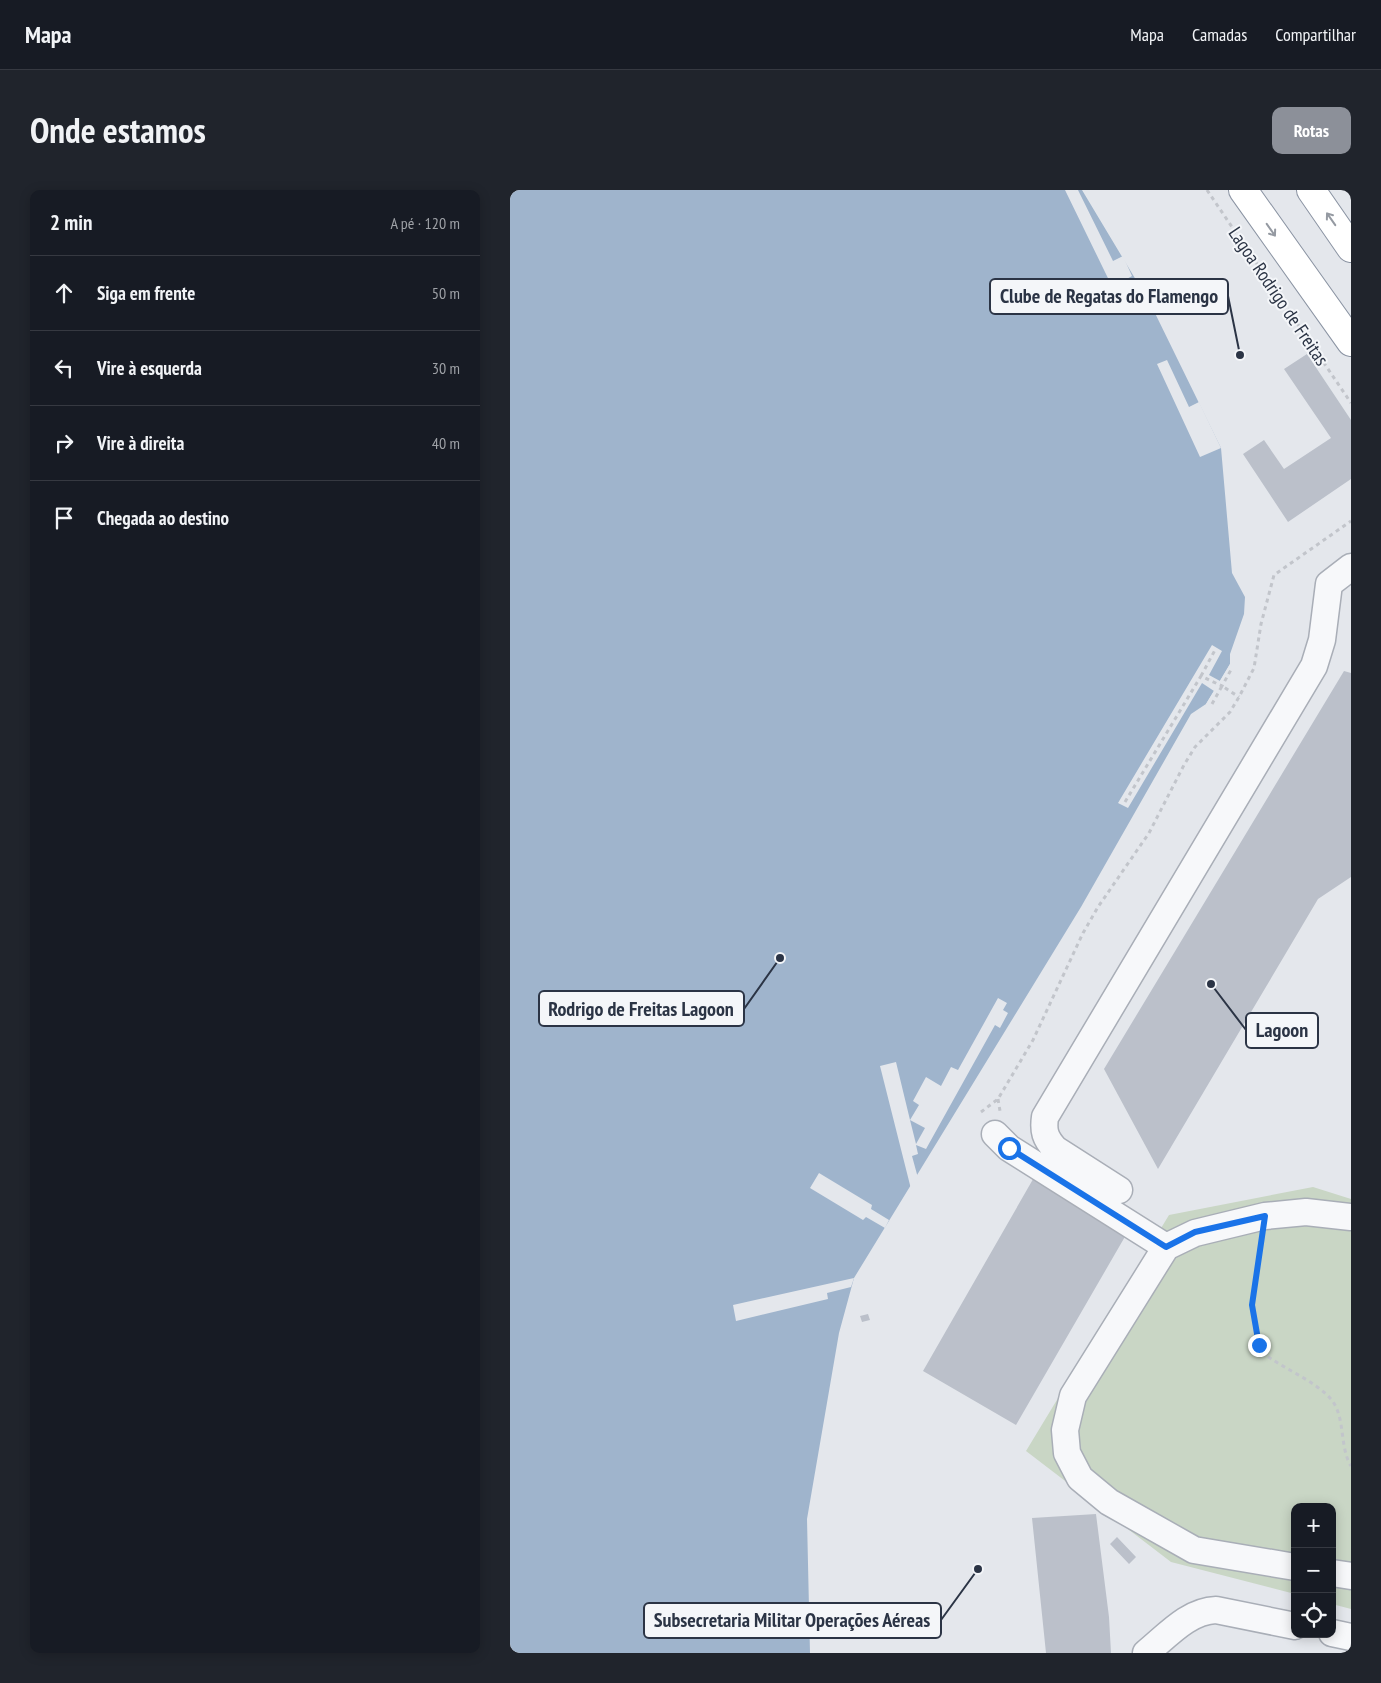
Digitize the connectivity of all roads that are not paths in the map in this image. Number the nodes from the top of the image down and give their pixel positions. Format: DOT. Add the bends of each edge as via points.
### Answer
graph roads {
  1 [pos="1243,190"];
  2 [pos="1311,190"];
  3 [pos="1351,248"];
  4 [pos="1351,342"];
  5 [pos="1351,567"];
  6 [pos="995,1134"];
  7 [pos="1119,1190"];
  8 [pos="1351,1217"];
  9 [pos="1166,1247"];
  10 [pos="1291,1566"];
  11 [pos="1336,1574"];
  12 [pos="1351,1576"];
  13 [pos="1291,1625"];
  14 [pos="1336,1634"];
  15 [pos="1351,1637"];
  16 [pos="1146,1653"];
  1 -- 4 [label="highway, one-way"];
  3 -- 2 [label="highway, one-way"];
  5 -- 7 [label="lane" via="1329,584 1322,640 1314,666 1045,1117 1043,1129 1054,1149"];
  6 -- 9 [label="lane" via="1009,1148"];
  8 -- 9 [label="lane" via="1306,1212 1265,1216 1195,1232"];
  9 -- 10 [label="lane" via="1073,1396 1064,1430 1067,1453 1080,1478 1109,1502 1194,1550"];
  11 -- 12 [label="lane"];
  13 -- 16 [label="lane" via="1202,1610"];
  14 -- 15 [label="lane"];
}
